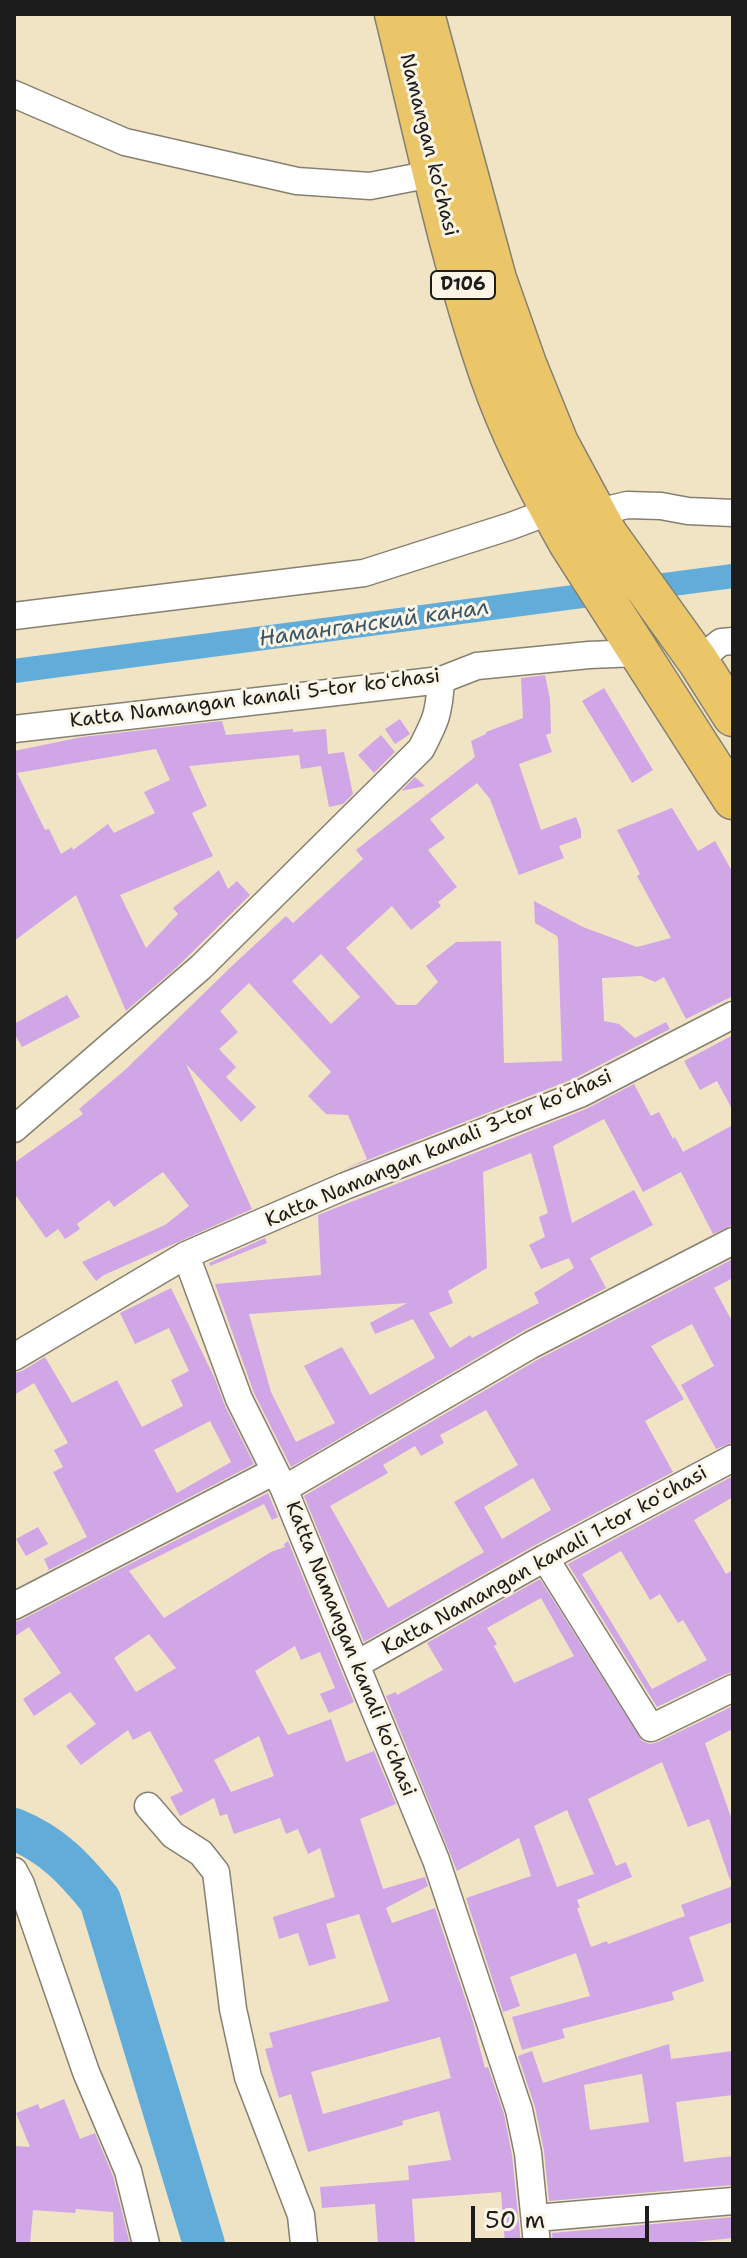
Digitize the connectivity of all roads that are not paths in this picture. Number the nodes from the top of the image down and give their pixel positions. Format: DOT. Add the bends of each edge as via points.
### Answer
graph roads {
  1 [pos="395,14"];
  2 [pos="424,14"];
  3 [pos="17,101"];
  4 [pos="450,170"];
  5 [pos="733,513"];
  6 [pos="600,524"];
  7 [pos="560,527"];
  8 [pos="14,616"];
  9 [pos="733,641"];
  10 [pos="630,642"];
  11 [pos="698,661"];
  12 [pos="441,680"];
  13 [pos="733,716"];
  14 [pos="14,729"];
  15 [pos="733,799"];
  16 [pos="733,1015"];
  17 [pos="14,1129"];
  18 [pos="733,1241"];
  19 [pos="186,1255"];
  20 [pos="19,1344"];
  21 [pos="733,1458"];
  22 [pos="279,1480"];
  23 [pos="545,1558"];
  24 [pos="14,1606"];
  25 [pos="357,1664"];
  26 [pos="733,1688"];
  27 [pos="148,1806"];
  28 [pos="14,1871"];
  29 [pos="733,2201"];
  30 [pos="536,2231"];
  31 [pos="146,2244"];
  32 [pos="304,2244"];
  1 -- 4 [label="main road, Namangan ko'chasi / D106"];
  2 -- 4 [label="main road, Namangan ko'chasi / D106"];
  3 -- 4 [label="street" via="125,142 297,181 370,186"];
  4 -- 6 [label="main road, Namangan ko'chasi / D106" via="558,443"];
  4 -- 7 [label="main road, Namangan ko'chasi / D106" via="463,285 491,378"];
  5 -- 6 [label="street" via="627,505"];
  6 -- 11 [label="main road, D106"];
  7 -- 8 [label="street" via="511,526 364,573"];
  7 -- 10 [label="main road, D106"];
  9 -- 11 [label="street" via="721,642"];
  10 -- 12 [label="street, Katta Namangan kanali 5-tor koʻchasi" via="589,655 477,666"];
  10 -- 15 [label="main road, D106"];
  11 -- 13 [label="main road, D106"];
  12 -- 14 [label="street, Katta Namangan kanali 5-tor koʻchasi"];
  12 -- 17 [label="street" via="436,720 421,749 201,967"];
  16 -- 19 [label="street, Katta Namangan kanali 3-tor koʻchasi" via="580,1094"];
  18 -- 22 [label="street"];
  19 -- 20 [label="street"];
  19 -- 22 [label="street, Katta Namangan kanali koʻchasi" via="239,1399"];
  21 -- 23 [label="street, Katta Namangan kanali 1-tor koʻchasi"];
  22 -- 24 [label="street"];
  22 -- 25 [label="street, Katta Namangan kanali koʻchasi"];
  23 -- 25 [label="street, Katta Namangan kanali 1-tor koʻchasi"];
  23 -- 26 [label="street" via="651,1728"];
  25 -- 30 [label="street, Katta Namangan kanali koʻchasi" via="436,1860 519,2110"];
  27 -- 32 [label="street" via="216,1872 233,2009 248,2077 301,2215"];
  28 -- 31 [label="street" via="86,2072 128,2171"];
  29 -- 30 [label="street"];
}
